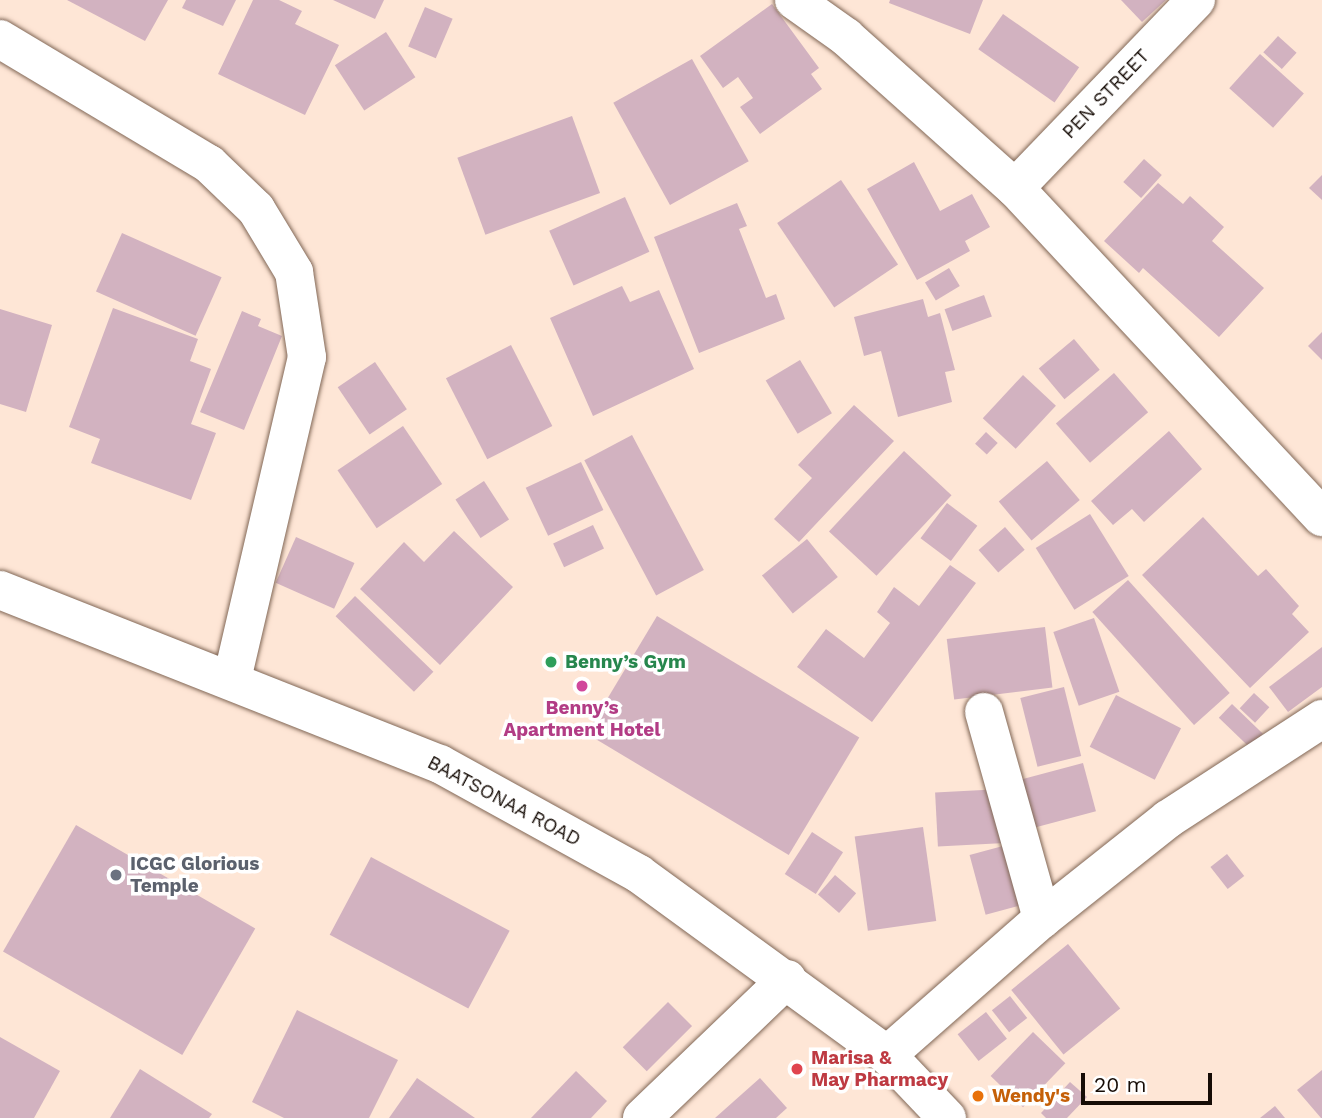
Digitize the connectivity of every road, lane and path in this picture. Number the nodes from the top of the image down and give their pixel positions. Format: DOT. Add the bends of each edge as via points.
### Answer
graph roads {
  1 [pos="794,0"];
  2 [pos="1196,0"];
  3 [pos="0,39"];
  4 [pos="1015,188"];
  5 [pos="1322,517"];
  6 [pos="0,590"];
  7 [pos="232,679"];
  8 [pos="984,712"];
  9 [pos="1322,719"];
  10 [pos="1042,919"];
  11 [pos="787,979"];
  12 [pos="887,1055"];
  13 [pos="642,1118"];
  14 [pos="947,1118"];
  1 -- 4 [label="street" via="846,37"];
  2 -- 4 [label="street, PEN STREET"];
  3 -- 7 [label="street" via="209,164 256,209 294,272 307,357"];
  4 -- 5 [label="street"];
  6 -- 7 [label="street, BAATSONAA ROAD"];
  7 -- 11 [label="street, BAATSONAA ROAD" via="440,764 639,874"];
  8 -- 10 [label="street"];
  9 -- 10 [label="street" via="1168,819"];
  10 -- 12 [label="street"];
  11 -- 12 [label="street, BAATSONAA ROAD"];
  11 -- 13 [label="street"];
  12 -- 14 [label="street, BAATSONAA ROAD"];
}
